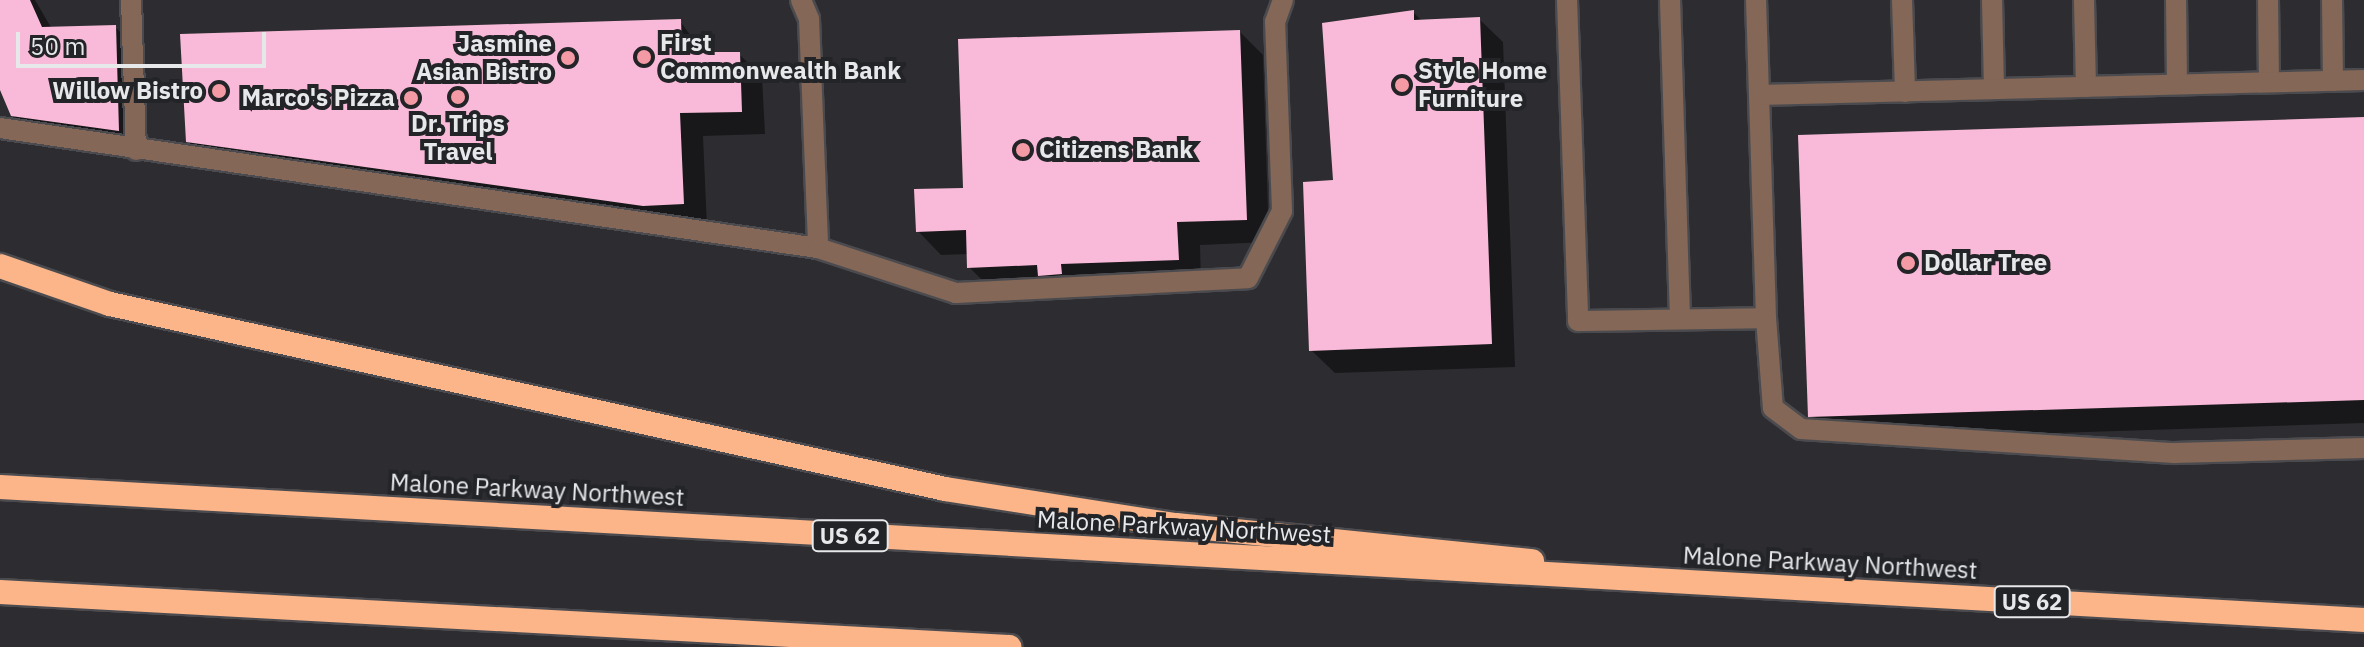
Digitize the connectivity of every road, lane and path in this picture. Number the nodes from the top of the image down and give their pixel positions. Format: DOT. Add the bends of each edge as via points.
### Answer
graph roads {
  1 [pos="131,0"];
  2 [pos="801,0"];
  3 [pos="1283,0"];
  4 [pos="1567,0"];
  5 [pos="1670,0"];
  6 [pos="1756,0"];
  7 [pos="1902,0"];
  8 [pos="1992,0"];
  9 [pos="2084,0"];
  10 [pos="2176,0"];
  11 [pos="2268,0"];
  12 [pos="2332,0"];
  13 [pos="2364,80"];
  14 [pos="2333,81"];
  15 [pos="2269,82"];
  16 [pos="2177,84"];
  17 [pos="2086,87"];
  18 [pos="1994,89"];
  19 [pos="1905,92"];
  20 [pos="1759,95"];
  21 [pos="0,128"];
  22 [pos="136,150"];
  23 [pos="818,248"];
  24 [pos="0,266"];
  25 [pos="1766,318"];
  26 [pos="1680,319"];
  27 [pos="2364,448"];
  28 [pos="0,487"];
  29 [pos="1701,584"];
  30 [pos="0,592"];
  31 [pos="2364,620"];
  32 [pos="1010,647"];
  1 -- 22 [label="lane"];
  2 -- 23 [label="lane" via="809,19"];
  3 -- 23 [label="lane" via="1275,22 1282,211 1248,278 956,293"];
  4 -- 26 [label="lane" via="1578,321"];
  5 -- 26 [label="lane"];
  6 -- 20 [label="lane"];
  7 -- 19 [label="lane"];
  8 -- 18 [label="lane"];
  9 -- 17 [label="lane"];
  10 -- 16 [label="lane"];
  11 -- 15 [label="lane"];
  12 -- 14 [label="lane"];
  13 -- 14 [label="lane"];
  14 -- 15 [label="lane"];
  15 -- 16 [label="lane"];
  16 -- 17 [label="lane"];
  17 -- 18 [label="lane"];
  18 -- 19 [label="lane"];
  19 -- 20 [label="lane"];
  20 -- 25 [label="lane"];
  21 -- 22 [label="lane"];
  22 -- 23 [label="lane"];
  24 -- 29 [label="highway" via="110,304 945,489 1130,519 1413,544"];
  25 -- 26 [label="lane"];
  25 -- 27 [label="lane" via="1771,401 1781,419 1801,429 2174,453"];
  28 -- 29 [label="highway, Malone Parkway Northwest / US 62"];
  29 -- 31 [label="highway, Malone Parkway Northwest / US 62"];
  30 -- 32 [label="highway"];
}
